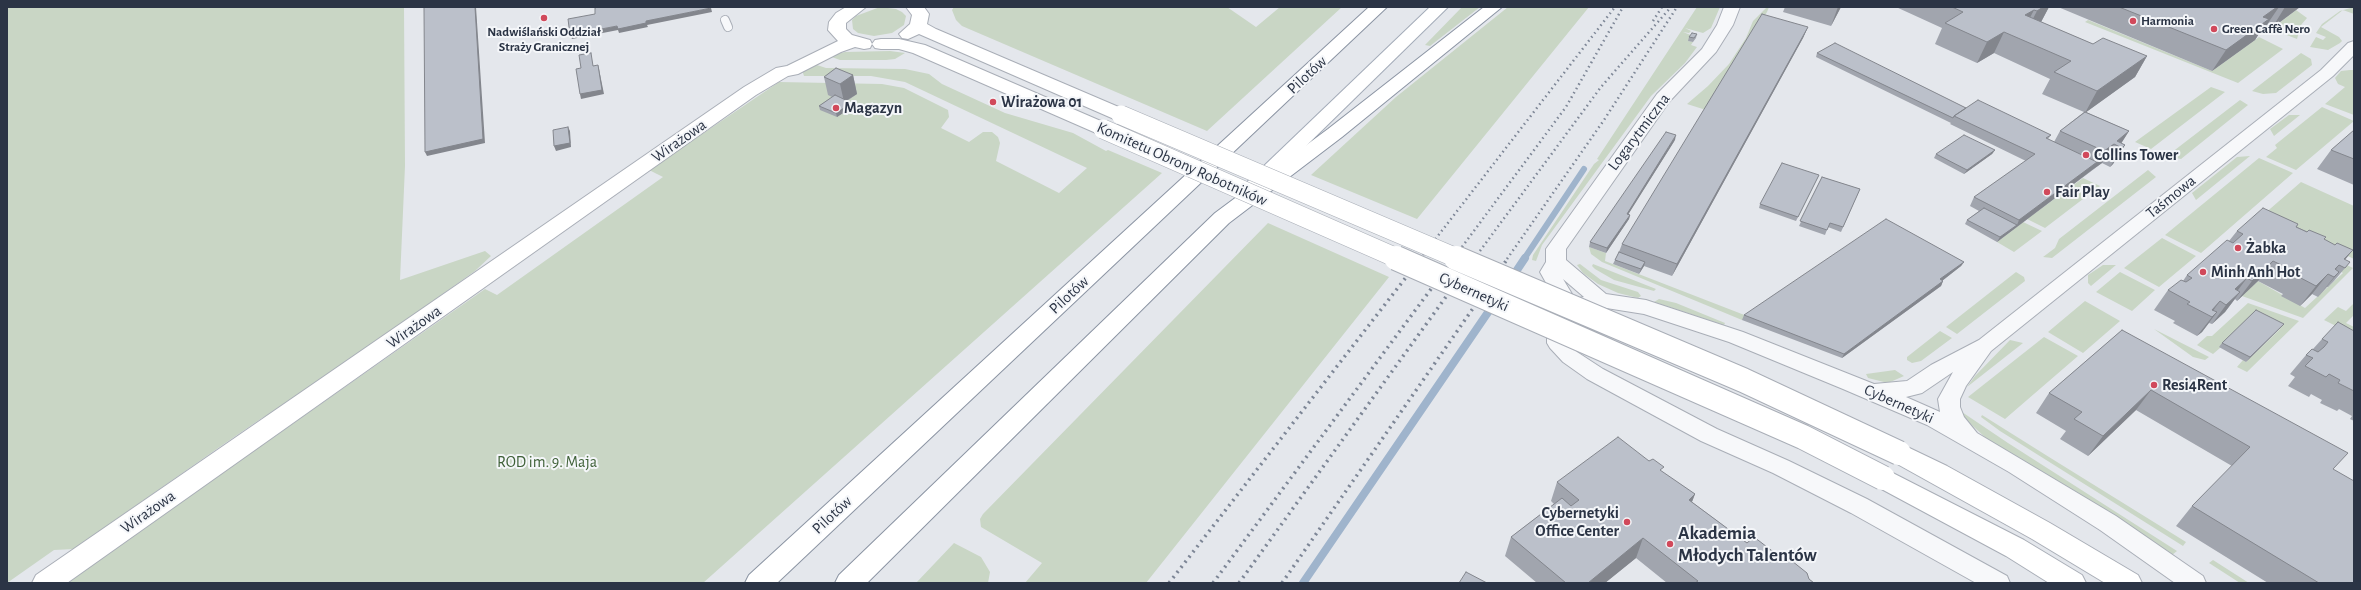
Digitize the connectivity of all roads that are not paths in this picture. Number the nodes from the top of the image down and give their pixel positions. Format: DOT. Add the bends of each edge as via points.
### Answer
graph roads {
  1 [pos="858,7"];
  2 [pos="914,7"];
  3 [pos="1440,7"];
  4 [pos="1494,7"];
  5 [pos="1732,7"];
  6 [pos="1379,8"];
  7 [pos="840,18"];
  8 [pos="918,26"];
  9 [pos="853,42"];
  10 [pos="881,44"];
  11 [pos="2354,46"];
  12 [pos="782,72"];
  13 [pos="1222,218"];
  14 [pos="1407,237"];
  15 [pos="1391,256"];
  16 [pos="1556,262"];
  17 [pos="1600,300"];
  18 [pos="1573,308"];
  19 [pos="1986,345"];
  20 [pos="1872,391"];
  21 [pos="1974,441"];
  22 [pos="46,583"];
  23 [pos="759,583"];
  24 [pos="849,583"];
  25 [pos="1998,583"];
  26 [pos="2072,583"];
  27 [pos="2128,583"];
  28 [pos="2194,583"];
  1 -- 7 [label="main road, Wirażowa"];
  2 -- 8 [label="main road" via="920,14"];
  3 -- 13 [label="main road"];
  4 -- 13 [label="main road" via="1335,133"];
  5 -- 16 [label="street, Logarytmiczna" via="1725,25 1708,52 1663,98 1563,237 1556,249"];
  6 -- 23 [label="main road, Pilotów"];
  7 -- 9 [label="main road" via="842,36"];
  7 -- 12 [label="main road, Wirażowa"];
  8 -- 10 [label="main road" via="904,37"];
  8 -- 14 [label="main road, Komitetu Obrony Robotników, bridge" via="930,34"];
  9 -- 10 [label="main road, Komitetu Obrony Robotników"];
  9 -- 12 [label="main road, Wirażowa" via="835,48 792,70"];
  10 -- 15 [label="main road, Komitetu Obrony Robotników, bridge" via="899,44 919,49"];
  11 -- 19 [label="street, Taśmowa" via="2327,73"];
  12 -- 22 [label="main road, Wirażowa" via="724,109"];
  13 -- 24 [label="main road"];
  14 -- 27 [label="main road, Cybernetyki, bridge" via="1743,380 1899,453 2027,523"];
  15 -- 26 [label="main road, Cybernetyki, bridge" via="1803,437 2015,548"];
  16 -- 17 [label="street"];
  16 -- 18 [label="street, Logarytmiczna" via="1550,272 1564,300"];
  17 -- 18 [label="street, Cybernetyki"];
  17 -- 20 [label="street, Cybernetyki" via="1646,307 1705,326"];
  18 -- 25 [label="street, Cybernetyki" via="1561,317 1557,328 1557,343 1561,349 1595,374 1709,435 1859,506"];
  19 -- 20 [label="street, Taśmowa" via="1939,370 1914,387 1900,391"];
  19 -- 21 [label="street, Taśmowa" via="1954,386 1949,403 1955,422"];
  20 -- 21 [label="street, Cybernetyki"];
  21 -- 28 [label="street, Cybernetyki" via="2071,499"];
}
